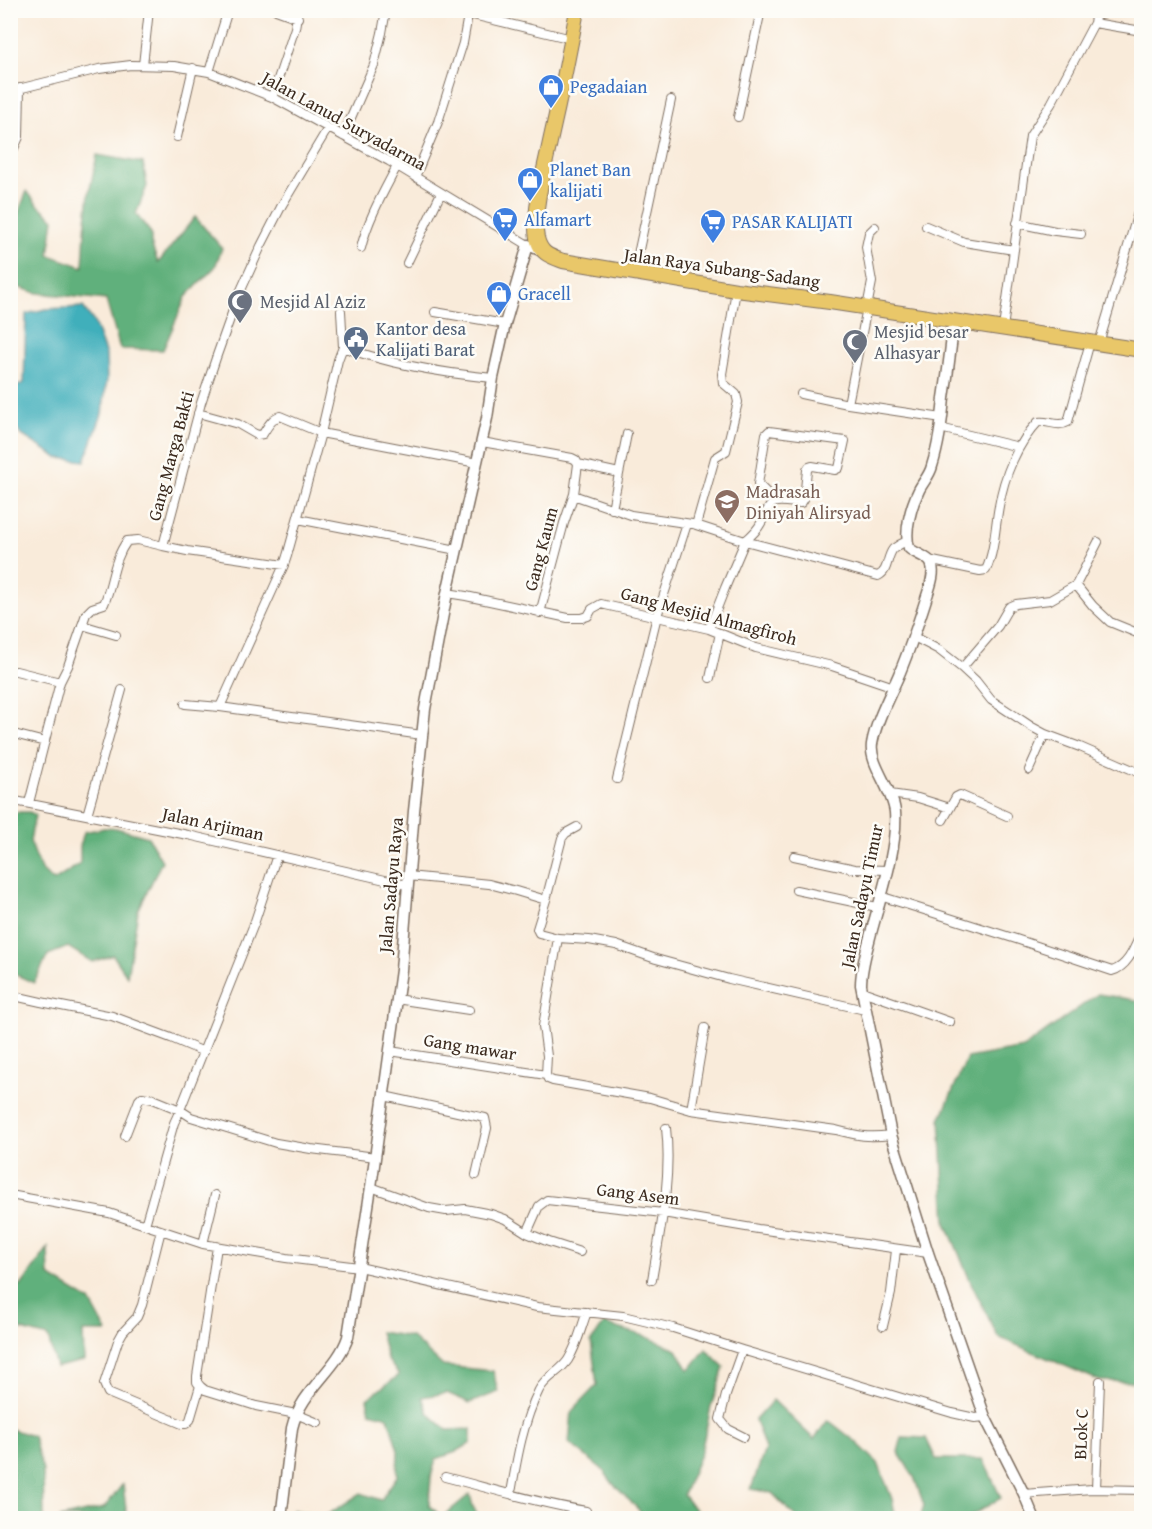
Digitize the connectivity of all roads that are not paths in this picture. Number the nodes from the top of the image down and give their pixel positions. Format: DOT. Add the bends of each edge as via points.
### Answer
graph roads {
  1 [pos="149,10"];
  2 [pos="228,10"];
  3 [pos="276,10"];
  4 [pos="386,10"];
  5 [pos="452,10"];
  6 [pos="577,10"];
  7 [pos="761,10"];
  8 [pos="950,10"];
  9 [pos="979,10"];
  10 [pos="1096,10"];
  11 [pos="298,14"];
  12 [pos="468,15"];
  13 [pos="1094,23"];
  14 [pos="1142,31"];
  15 [pos="572,39"];
  16 [pos="143,65"];
  17 [pos="193,69"];
  18 [pos="209,72"];
  19 [pos="20,88"];
  20 [pos="10,91"];
  21 [pos="272,98"];
  22 [pos="670,100"];
  23 [pos="738,117"];
  24 [pos="328,128"];
  25 [pos="343,136"];
  26 [pos="177,138"];
  27 [pos="10,157"];
  28 [pos="397,166"];
  29 [pos="415,177"];
  30 [pos="441,194"];
  31 [pos="1140,206"];
  32 [pos="1017,223"];
  33 [pos="926,226"];
  34 [pos="874,227"];
  35 [pos="1081,234"];
  36 [pos="528,245"];
  37 [pos="361,248"];
  38 [pos="1014,250"];
  39 [pos="542,251"];
  40 [pos="407,263"];
  41 [pos="634,273"];
  42 [pos="736,290"];
  43 [pos="868,308"];
  44 [pos="341,311"];
  45 [pos="435,312"];
  46 [pos="954,320"];
  47 [pos="505,324"];
  48 [pos="1003,328"];
  49 [pos="1094,342"];
  50 [pos="343,347"];
  51 [pos="1142,350"];
  52 [pos="492,378"];
  53 [pos="801,394"];
  54 [pos="848,404"];
  55 [pos="198,413"];
  56 [pos="941,423"];
  57 [pos="321,433"];
  58 [pos="627,434"];
  59 [pos="482,442"];
  60 [pos="1019,447"];
  61 [pos="477,463"];
  62 [pos="578,464"];
  63 [pos="619,473"];
  64 [pos="574,494"];
  65 [pos="776,502"];
  66 [pos="612,509"];
  67 [pos="298,519"];
  68 [pos="692,524"];
  69 [pos="745,541"];
  70 [pos="907,541"];
  71 [pos="1098,542"];
  72 [pos="163,546"];
  73 [pos="457,550"];
  74 [pos="928,560"];
  75 [pos="284,565"];
  76 [pos="1076,585"];
  77 [pos="447,593"];
  78 [pos="540,613"];
  79 [pos="657,616"];
  80 [pos="82,625"];
  81 [pos="709,629"];
  82 [pos="720,633"];
  83 [pos="116,634"];
  84 [pos="1142,635"];
  85 [pos="914,637"];
  86 [pos="962,668"];
  87 [pos="16,671"];
  88 [pos="710,678"];
  89 [pos="60,682"];
  90 [pos="894,687"];
  91 [pos="122,690"];
  92 [pos="185,704"];
  93 [pos="220,707"];
  94 [pos="10,733"];
  95 [pos="1045,734"];
  96 [pos="422,735"];
  97 [pos="45,742"];
  98 [pos="1029,770"];
  99 [pos="1142,774"];
  100 [pos="617,778"];
  101 [pos="890,794"];
  102 [pos="10,800"];
  103 [pos="29,803"];
  104 [pos="950,808"];
  105 [pos="87,815"];
  106 [pos="1007,816"];
  107 [pos="943,820"];
  108 [pos="578,827"];
  109 [pos="277,855"];
  110 [pos="794,856"];
  111 [pos="887,870"];
  112 [pos="408,880"];
  113 [pos="796,890"];
  114 [pos="546,900"];
  115 [pos="879,902"];
  116 [pos="1142,931"];
  117 [pos="558,938"];
  118 [pos="862,991"];
  119 [pos="10,995"];
  120 [pos="396,999"];
  121 [pos="469,1010"];
  122 [pos="865,1010"];
  123 [pos="950,1022"];
  124 [pos="705,1028"];
  125 [pos="390,1051"];
  126 [pos="204,1052"];
  127 [pos="546,1075"];
  128 [pos="384,1096"];
  129 [pos="180,1110"];
  130 [pos="691,1110"];
  131 [pos="666,1128"];
  132 [pos="891,1135"];
  133 [pos="125,1136"];
  134 [pos="375,1157"];
  135 [pos="476,1175"];
  136 [pos="371,1186"];
  137 [pos="10,1195"];
  138 [pos="215,1195"];
  139 [pos="663,1213"];
  140 [pos="145,1225"];
  141 [pos="161,1230"];
  142 [pos="528,1233"];
  143 [pos="203,1244"];
  144 [pos="217,1247"];
  145 [pos="896,1250"];
  146 [pos="580,1252"];
  147 [pos="928,1253"];
  148 [pos="359,1267"];
  149 [pos="652,1280"];
  150 [pos="587,1312"];
  151 [pos="883,1326"];
  152 [pos="742,1350"];
  153 [pos="1100,1381"];
  154 [pos="200,1386"];
  155 [pos="296,1414"];
  156 [pos="985,1417"];
  157 [pos="318,1424"];
  158 [pos="744,1437"];
  159 [pos="445,1477"];
  160 [pos="1096,1489"];
  161 [pos="1142,1490"];
  162 [pos="511,1493"];
  163 [pos="1024,1494"];
  164 [pos="586,1511"];
  165 [pos="1142,1514"];
  166 [pos="281,1518"];
  167 [pos="1034,1518"];
  168 [pos="1141,1518"];
  1 -- 16 [label="street"];
  2 -- 18 [label="street"];
  3 -- 11 [label="street"];
  4 -- 25 [label="street" via="374,65"];
  5 -- 12 [label="street"];
  6 -- 15 [label="main road"];
  7 -- 23 [label="street"];
  8 -- 9 [label="street"];
  10 -- 13 [label="street"];
  11 -- 21 [label="street"];
  12 -- 15 [label="street"];
  12 -- 29 [label="street" via="441,113"];
  13 -- 14 [label="street"];
  13 -- 32 [label="street" via="1030,136"];
  15 -- 39 [label="main road" via="540,190 537,237"];
  16 -- 17 [label="street, Jalan Lanud Suryadarma"];
  16 -- 19 [label="street, Jalan Lanud Suryadarma" via="99,69"];
  17 -- 18 [label="street, Jalan Lanud Suryadarma"];
  17 -- 26 [label="street"];
  18 -- 21 [label="street, Jalan Lanud Suryadarma"];
  19 -- 20 [label="street, Jalan Lanud Suryadarma"];
  19 -- 27 [label="street" via="20,130"];
  21 -- 24 [label="street, Jalan Lanud Suryadarma"];
  22 -- 41 [label="street"];
  24 -- 25 [label="street, Jalan Lanud Suryadarma"];
  24 -- 55 [label="street, Gang Marga Bakti" via="282,205 240,292"];
  25 -- 28 [label="street, Jalan Lanud Suryadarma"];
  28 -- 29 [label="street, Jalan Lanud Suryadarma"];
  28 -- 37 [label="street" via="377,202"];
  29 -- 30 [label="street, Jalan Lanud Suryadarma"];
  30 -- 36 [label="street, Jalan Lanud Suryadarma"];
  30 -- 40 [label="street"];
  31 -- 49 [label="street"];
  32 -- 35 [label="street"];
  32 -- 38 [label="street"];
  33 -- 38 [label="street" via="964,242"];
  34 -- 43 [label="street" via="866,247 872,282"];
  36 -- 39 [label="street, Jalan Lanud Suryadarma"];
  36 -- 47 [label="street, Jalan Sadayu Raya"];
  38 -- 48 [label="street"];
  39 -- 41 [label="main road, Jalan Raya Subang-Sadang" via="563,261"];
  41 -- 42 [label="main road, Jalan Raya Subang-Sadang"];
  42 -- 43 [label="main road, Jalan Raya Subang-Sadang"];
  42 -- 68 [label="street" via="722,374 723,383 738,398 737,408 726,451 715,458"];
  43 -- 46 [label="main road, Jalan Raya Subang-Sadang"];
  43 -- 54 [label="street"];
  44 -- 50 [label="street"];
  45 -- 47 [label="street"];
  46 -- 48 [label="main road, Jalan Raya Subang-Sadang"];
  46 -- 56 [label="street"];
  47 -- 52 [label="street, Jalan Sadayu Raya"];
  48 -- 49 [label="main road, Jalan Raya Subang-Sadang"];
  49 -- 51 [label="main road, Jalan Raya Subang-Sadang"];
  49 -- 60 [label="street" via="1068,422 1038,422"];
  50 -- 52 [label="street" via="422,368"];
  50 -- 57 [label="street"];
  52 -- 59 [label="street, Jalan Sadayu Raya"];
  53 -- 54 [label="street"];
  54 -- 56 [label="street"];
  55 -- 57 [label="street" via="238,424 257,435 263,434 277,416"];
  55 -- 72 [label="street, Gang Marga Bakti"];
  56 -- 60 [label="street"];
  56 -- 70 [label="street" via="933,466 911,514"];
  57 -- 61 [label="street"];
  57 -- 67 [label="street"];
  58 -- 63 [label="street"];
  59 -- 61 [label="street, Jalan Sadayu Raya"];
  59 -- 62 [label="street" via="572,458"];
  60 -- 74 [label="street" via="999,504 986,570"];
  61 -- 73 [label="street, Jalan Sadayu Raya"];
  62 -- 63 [label="street"];
  62 -- 64 [label="street, Gang Kaum"];
  63 -- 66 [label="street"];
  64 -- 66 [label="street, Gang Kaum"];
  64 -- 78 [label="street, Gang Kaum"];
  65 -- 65 [label="street" via="802,503 808,468 839,468 845,441 769,431 758,484"];
  65 -- 69 [label="street"];
  66 -- 68 [label="street, Gang Kaum"];
  67 -- 73 [label="street"];
  67 -- 75 [label="street"];
  68 -- 69 [label="street, Gang Kaum"];
  68 -- 79 [label="street"];
  69 -- 70 [label="street, Gang Kaum" via="878,576 884,573 893,549"];
  69 -- 81 [label="street"];
  70 -- 74 [label="street" via="909,548"];
  71 -- 76 [label="street"];
  72 -- 75 [label="street, Gang Marga Bakti"];
  72 -- 80 [label="street" via="127,541 114,565 104,604 88,610"];
  73 -- 77 [label="street, Jalan Sadayu Raya"];
  74 -- 85 [label="street, Jalan Sadayu Timur" via="932,576"];
  75 -- 93 [label="street"];
  76 -- 84 [label="street" via="1110,622"];
  76 -- 86 [label="street" via="1050,600 1010,607"];
  77 -- 78 [label="street, Gang Mesjid Almagfiroh"];
  77 -- 96 [label="street, Jalan Sadayu Raya"];
  78 -- 79 [label="street, Gang Mesjid Almagfiroh" via="582,618 601,604"];
  79 -- 81 [label="street, Gang Mesjid Almagfiroh"];
  79 -- 100 [label="street"];
  80 -- 83 [label="street"];
  80 -- 89 [label="street"];
  81 -- 82 [label="street, Gang Mesjid Almagfiroh"];
  82 -- 88 [label="street"];
  82 -- 90 [label="street, Gang Mesjid Almagfiroh" via="756,648 832,666"];
  85 -- 86 [label="street"];
  85 -- 90 [label="street, Jalan Sadayu Timur"];
  86 -- 95 [label="street" via="991,700"];
  87 -- 89 [label="street"];
  89 -- 97 [label="street"];
  90 -- 101 [label="street, Jalan Sadayu Timur" via="872,749"];
  91 -- 105 [label="street"];
  92 -- 93 [label="street"];
  93 -- 96 [label="street"];
  94 -- 97 [label="street"];
  95 -- 98 [label="street"];
  95 -- 99 [label="street"];
  96 -- 112 [label="street, Jalan Sadayu Raya"];
  97 -- 103 [label="street"];
  101 -- 104 [label="street"];
  101 -- 111 [label="street, Jalan Sadayu Timur" via="895,830"];
  102 -- 103 [label="street, Jalan Arjiman"];
  103 -- 105 [label="street, Jalan Arjiman"];
  104 -- 106 [label="street" via="962,795"];
  104 -- 107 [label="street"];
  105 -- 109 [label="street, Jalan Arjiman"];
  108 -- 114 [label="street" via="562,838"];
  109 -- 112 [label="street, Jalan Arjiman"];
  109 -- 126 [label="street"];
  110 -- 111 [label="street" via="855,869"];
  111 -- 115 [label="street, Jalan Sadayu Timur"];
  112 -- 114 [label="street, Jalan Arjiman" via="489,884"];
  112 -- 120 [label="street, Jalan Sadayu Raya"];
  113 -- 115 [label="street"];
  114 -- 117 [label="street" via="537,929"];
  115 -- 116 [label="street" via="1016,939 1112,971 1129,958"];
  115 -- 118 [label="street, Jalan Sadayu Timur" via="862,968"];
  117 -- 122 [label="street" via="616,945 719,976"];
  117 -- 127 [label="street" via="543,1026 548,1056"];
  118 -- 122 [label="street, Jalan Sadayu Timur"];
  118 -- 123 [label="street"];
  119 -- 126 [label="street" via="112,1016"];
  120 -- 121 [label="street"];
  120 -- 125 [label="street, Jalan Sadayu Raya"];
  122 -- 132 [label="street, Jalan Sadayu Timur"];
  124 -- 130 [label="street"];
  125 -- 127 [label="street, Gang mawar"];
  125 -- 128 [label="street, Jalan Sadayu Raya"];
  126 -- 129 [label="street"];
  127 -- 130 [label="street, Gang mawar" via="553,1081 650,1098"];
  128 -- 134 [label="street, Jalan Sadayu Raya"];
  128 -- 135 [label="street" via="485,1118 487,1128"];
  129 -- 133 [label="street" via="142,1097"];
  129 -- 134 [label="street" via="191,1117 276,1143"];
  129 -- 140 [label="street"];
  130 -- 132 [label="street, Gang mawar" via="858,1136"];
  131 -- 139 [label="street" via="668,1164"];
  132 -- 147 [label="street, Jalan Sadayu Timur"];
  134 -- 136 [label="street, Jalan Sadayu Raya"];
  136 -- 142 [label="street" via="429,1208 491,1214"];
  136 -- 148 [label="street, Jalan Sadayu Raya"];
  137 -- 140 [label="street" via="109,1213"];
  138 -- 143 [label="street"];
  139 -- 142 [label="street, Gang Asem" via="547,1200 538,1206"];
  139 -- 145 [label="street, Gang Asem"];
  139 -- 149 [label="street"];
  140 -- 141 [label="street"];
  141 -- 143 [label="street"];
  141 -- 154 [label="street" via="142,1305 118,1341 104,1384 108,1393 182,1424 190,1420"];
  142 -- 146 [label="street"];
  143 -- 144 [label="street"];
  144 -- 148 [label="street"];
  144 -- 154 [label="street" via="197,1376"];
  145 -- 147 [label="street, Gang Asem"];
  145 -- 151 [label="street"];
  147 -- 156 [label="street, Jalan Sadayu Timur"];
  148 -- 150 [label="street" via="537,1307"];
  148 -- 155 [label="street, Jalan Sadayu Raya" via="346,1344"];
  150 -- 152 [label="street" via="673,1328"];
  150 -- 162 [label="street" via="567,1361 539,1391 523,1434"];
  152 -- 156 [label="street" via="958,1415"];
  152 -- 158 [label="street" via="720,1419 728,1430"];
  153 -- 160 [label="street, BLok C"];
  154 -- 155 [label="street" via="230,1398"];
  155 -- 157 [label="street"];
  155 -- 166 [label="street, Jalan Sadayu Raya"];
  156 -- 163 [label="street, Jalan Sadayu Timur"];
  159 -- 162 [label="street"];
  160 -- 161 [label="street"];
  160 -- 163 [label="street"];
  162 -- 164 [label="street"];
  163 -- 167 [label="street, Jalan Sadayu Timur"];
  165 -- 168 [label="street"];
}
